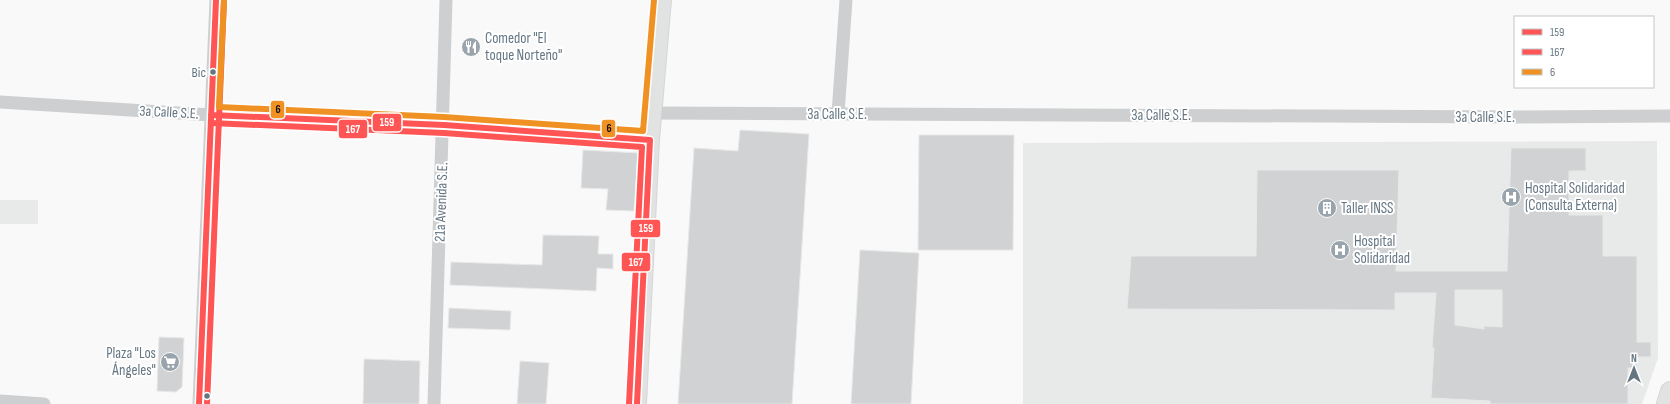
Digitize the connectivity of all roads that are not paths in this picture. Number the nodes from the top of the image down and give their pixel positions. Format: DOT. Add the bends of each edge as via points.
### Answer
graph roads {
  1 [pos="216,0"];
  2 [pos="446,0"];
  3 [pos="662,0"];
  4 [pos="846,0"];
  5 [pos="0,102"];
  6 [pos="652,113"];
  7 [pos="211,114"];
  8 [pos="838,114"];
  9 [pos="1670,116"];
  10 [pos="444,126"];
  11 [pos="650,140"];
  12 [pos="1670,391"];
  13 [pos="0,401"];
  14 [pos="44,404"];
  15 [pos="199,404"];
  16 [pos="434,404"];
  17 [pos="637,404"];
  18 [pos="1666,404"];
  1 -- 7 [label="street"];
  2 -- 10 [label="street, 21a Avenida S.E."];
  3 -- 6 [label="street"];
  4 -- 8 [label="street"];
  5 -- 7 [label="street, 3a Calle S.E."];
  6 -- 8 [label="street, 3a Calle S.E."];
  6 -- 11 [label="street"];
  7 -- 10 [label="street, 3a Calle S.E."];
  7 -- 15 [label="street"];
  8 -- 9 [label="street, 3a Calle S.E."];
  10 -- 11 [label="street, 3a Calle S.E."];
  10 -- 16 [label="street, 21a Avenida S.E."];
  11 -- 17 [label="street"];
  12 -- 18 [label="street"];
  13 -- 14 [label="street"];
}
